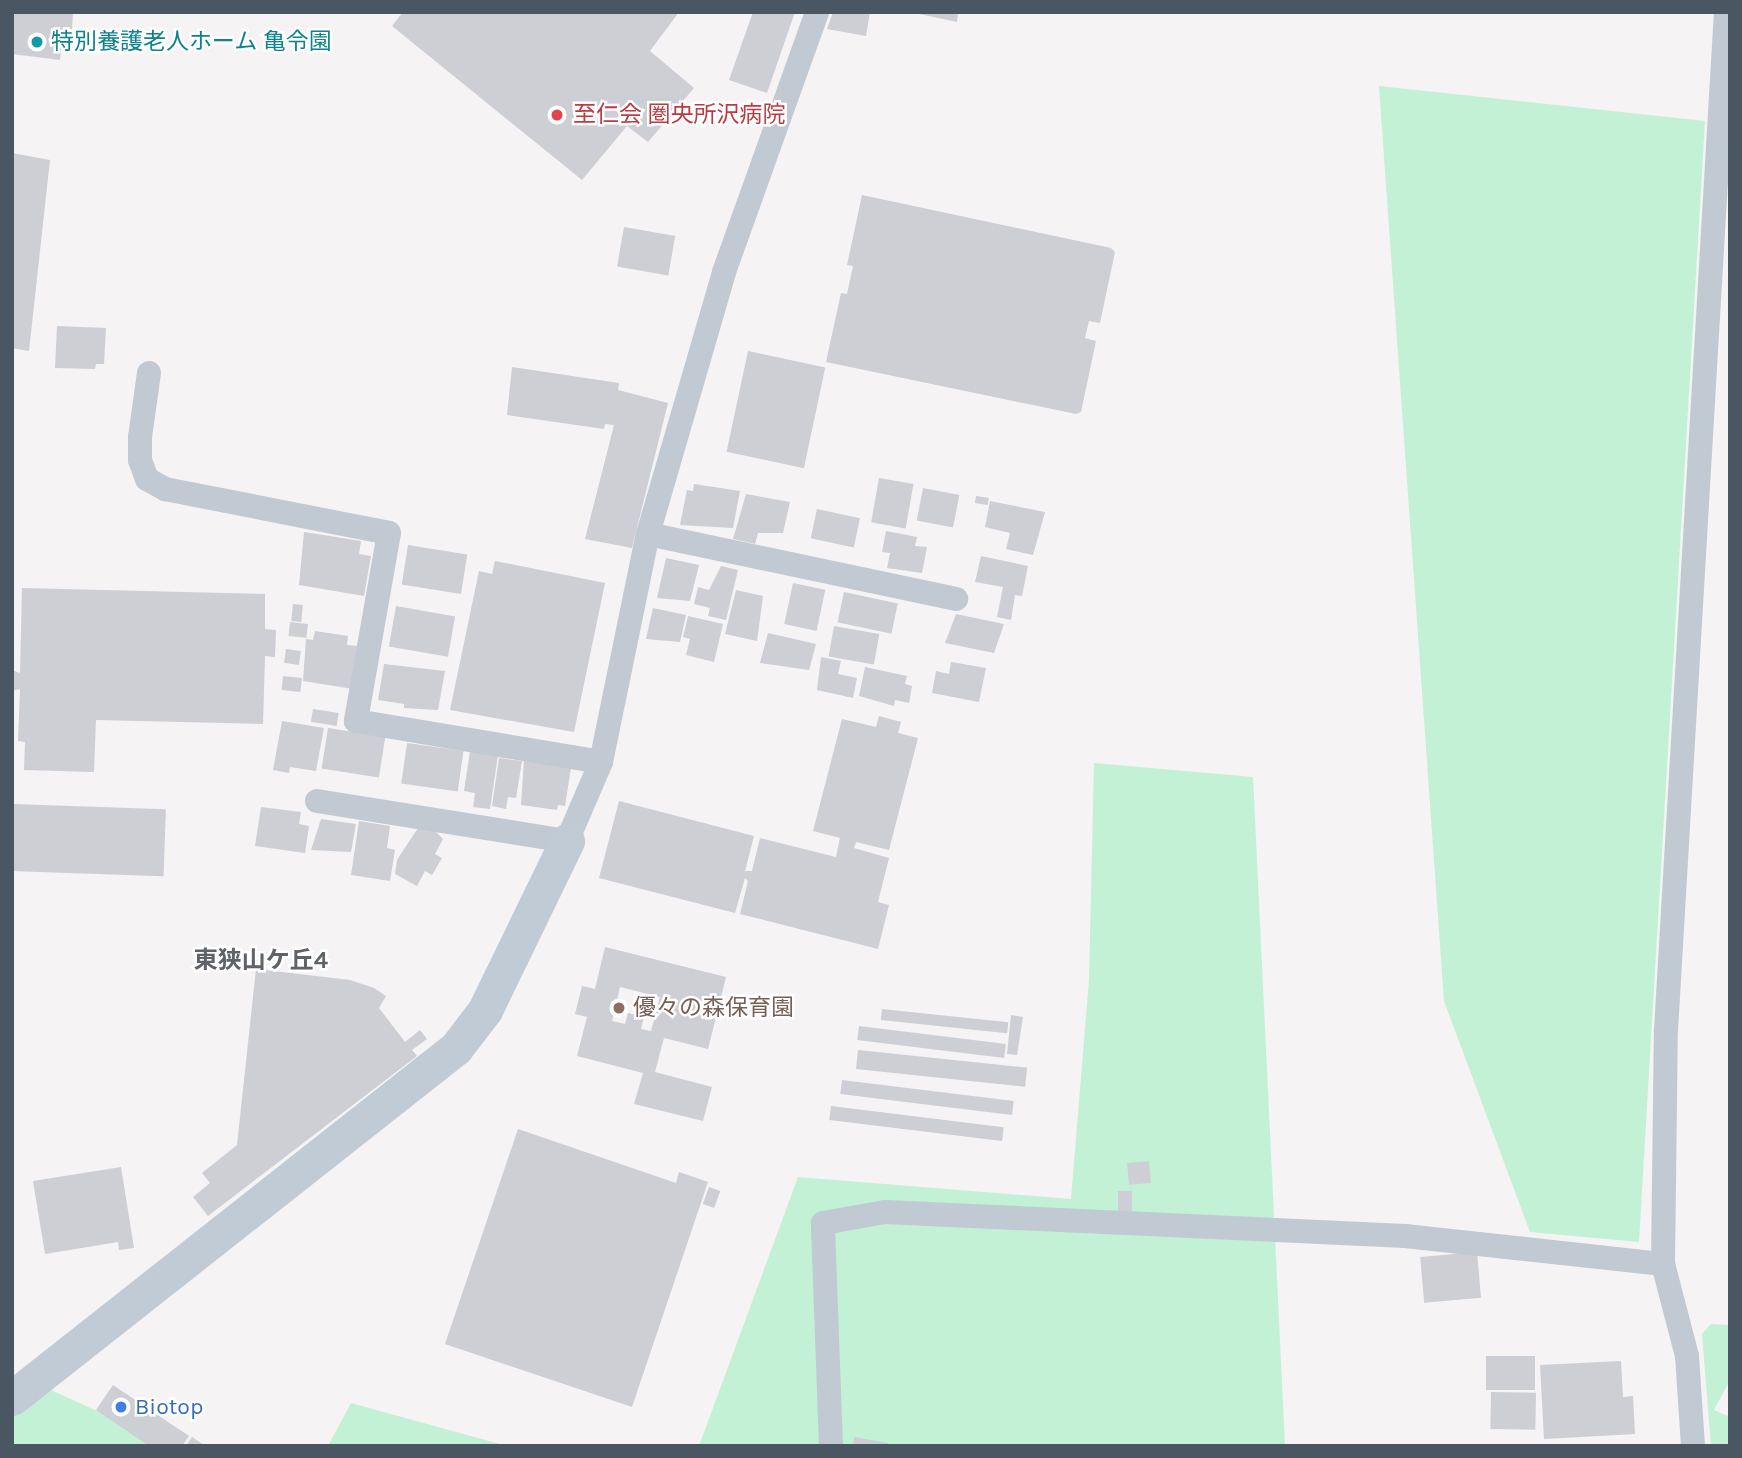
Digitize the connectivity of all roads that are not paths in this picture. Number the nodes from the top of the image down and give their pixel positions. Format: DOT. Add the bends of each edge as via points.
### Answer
graph roads {
  1 [pos="817,12"];
  2 [pos="1726,12"];
  3 [pos="149,373"];
  4 [pos="648,534"];
  5 [pos="956,600"];
  6 [pos="601,762"];
  7 [pos="317,801"];
  8 [pos="567,841"];
  9 [pos="1663,1264"];
  10 [pos="12,1398"];
  11 [pos="831,1446"];
  12 [pos="1693,1446"];
  1 -- 4 [label="street" via="724,272"];
  2 -- 9 [label="street" via="1666,1030"];
  3 -- 6 [label="street" via="140,437 140,460 147,479 165,489 389,533 356,721"];
  4 -- 5 [label="street"];
  4 -- 6 [label="street"];
  6 -- 8 [label="street"];
  7 -- 8 [label="street"];
  8 -- 10 [label="street" via="485,1010 456,1048"];
  9 -- 11 [label="street" via="1405,1236 884,1212 823,1223"];
  9 -- 12 [label="street" via="1687,1356"];
}
